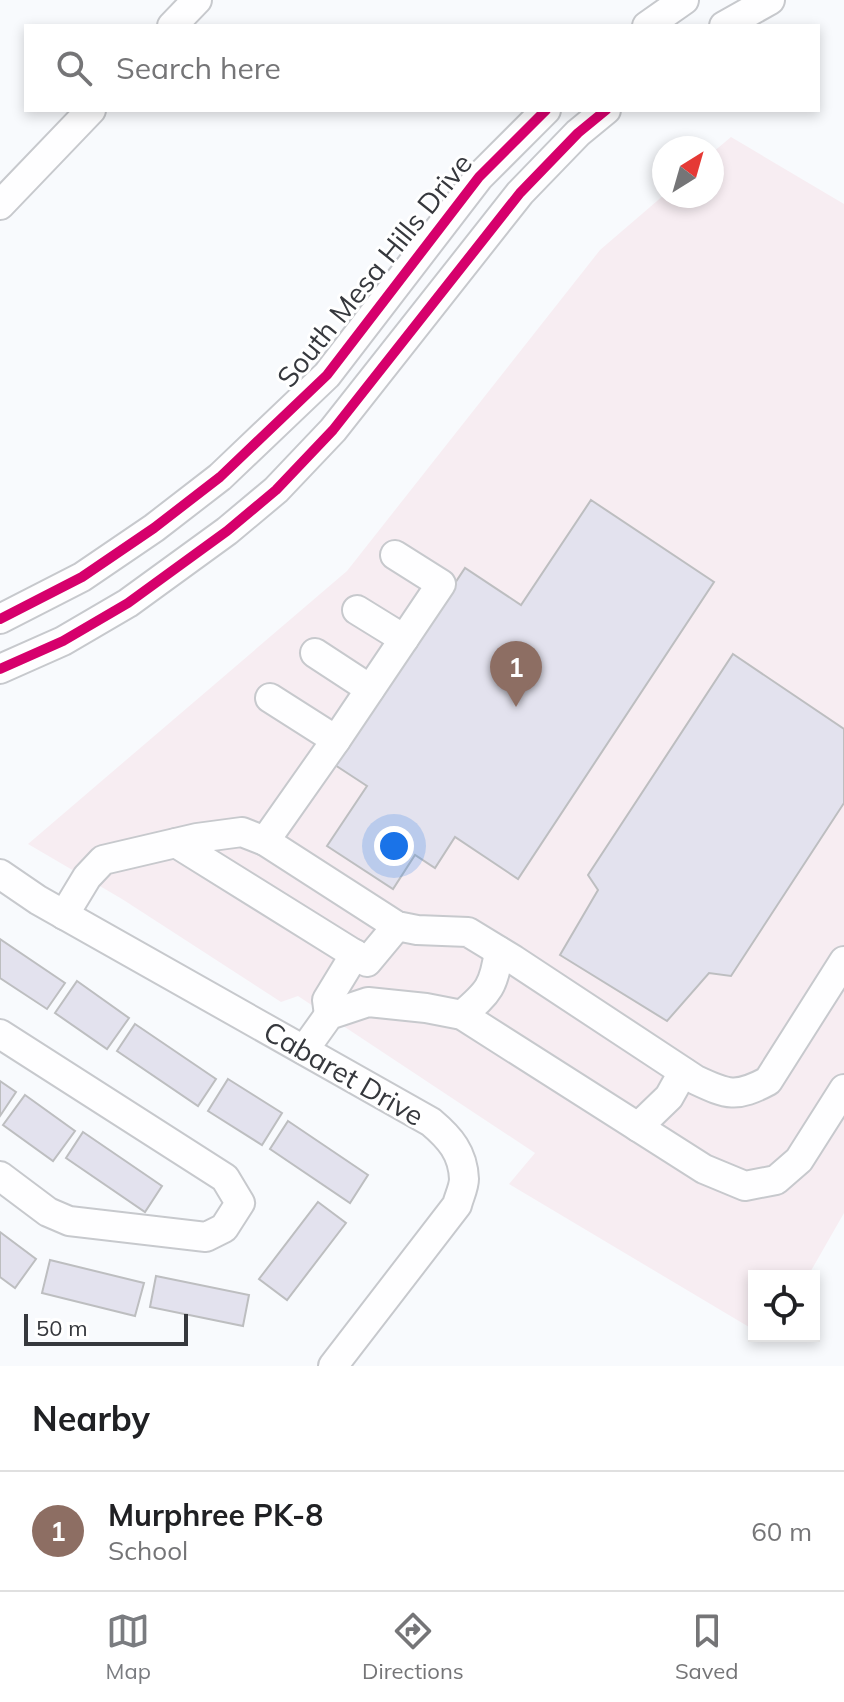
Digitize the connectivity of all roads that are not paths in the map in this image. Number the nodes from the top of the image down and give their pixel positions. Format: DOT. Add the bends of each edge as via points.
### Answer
graph roads {
  1 [pos="197,0"];
  2 [pos="684,0"];
  3 [pos="770,0"];
  4 [pos="174,24"];
  5 [pos="650,24"];
  6 [pos="728,24"];
  7 [pos="89,112"];
  8 [pos="544,112"];
  9 [pos="604,112"];
  10 [pos="0,205"];
  11 [pos="395,555"];
  12 [pos="357,610"];
  13 [pos="0,619"];
  14 [pos="404,639"];
  15 [pos="315,653"];
  16 [pos="0,669"];
  17 [pos="370,689"];
  18 [pos="270,698"];
  19 [pos="336,740"];
  20 [pos="265,841"];
  21 [pos="176,843"];
  22 [pos="0,874"];
  23 [pos="64,915"];
  24 [pos="397,926"];
  25 [pos="499,951"];
  26 [pos="361,958"];
  27 [pos="844,961"];
  28 [pos="378,1003"];
  29 [pos="329,1015"];
  30 [pos="462,1015"];
  31 [pos="0,1034"];
  32 [pos="304,1050"];
  33 [pos="683,1072"];
  34 [pos="844,1089"];
  35 [pos="638,1127"];
  36 [pos="0,1176"];
  37 [pos="333,1366"];
  1 -- 4 [label="street"];
  2 -- 5 [label="street"];
  3 -- 6 [label="street"];
  7 -- 10 [label="street"];
  8 -- 13 [label="street, South Mesa Hills Drive" via="479,177 327,375 220,477 82,577"];
  9 -- 16 [label="street" via="520,193 333,430 276,490 128,603"];
  11 -- 14 [label="street" via="441,584"];
  12 -- 14 [label="street"];
  14 -- 17 [label="street"];
  15 -- 17 [label="street"];
  17 -- 19 [label="street"];
  18 -- 19 [label="street"];
  19 -- 20 [label="street"];
  20 -- 21 [label="street" via="242,832"];
  20 -- 24 [label="street"];
  21 -- 23 [label="street" via="103,860"];
  21 -- 26 [label="street"];
  22 -- 23 [label="street, Cabaret Drive"];
  23 -- 32 [label="street, Cabaret Drive"];
  24 -- 25 [label="street" via="468,932"];
  24 -- 26 [label="street"];
  25 -- 30 [label="street" via="486,994"];
  25 -- 33 [label="street"];
  26 -- 28 [label="street"];
  26 -- 29 [label="street" via="327,1000"];
  27 -- 33 [label="street" via="768,1081 748,1091 724,1093"];
  28 -- 29 [label="street"];
  28 -- 30 [label="street"];
  29 -- 32 [label="street"];
  30 -- 35 [label="street"];
  31 -- 36 [label="street" via="225,1178 240,1203 224,1228 206,1237 69,1221"];
  32 -- 37 [label="street, Cabaret Drive" via="431,1122 450,1139 464,1182 457,1205"];
  33 -- 35 [label="street" via="669,1097"];
  34 -- 35 [label="street" via="799,1160 776,1180 745,1186 704,1169"];
}
